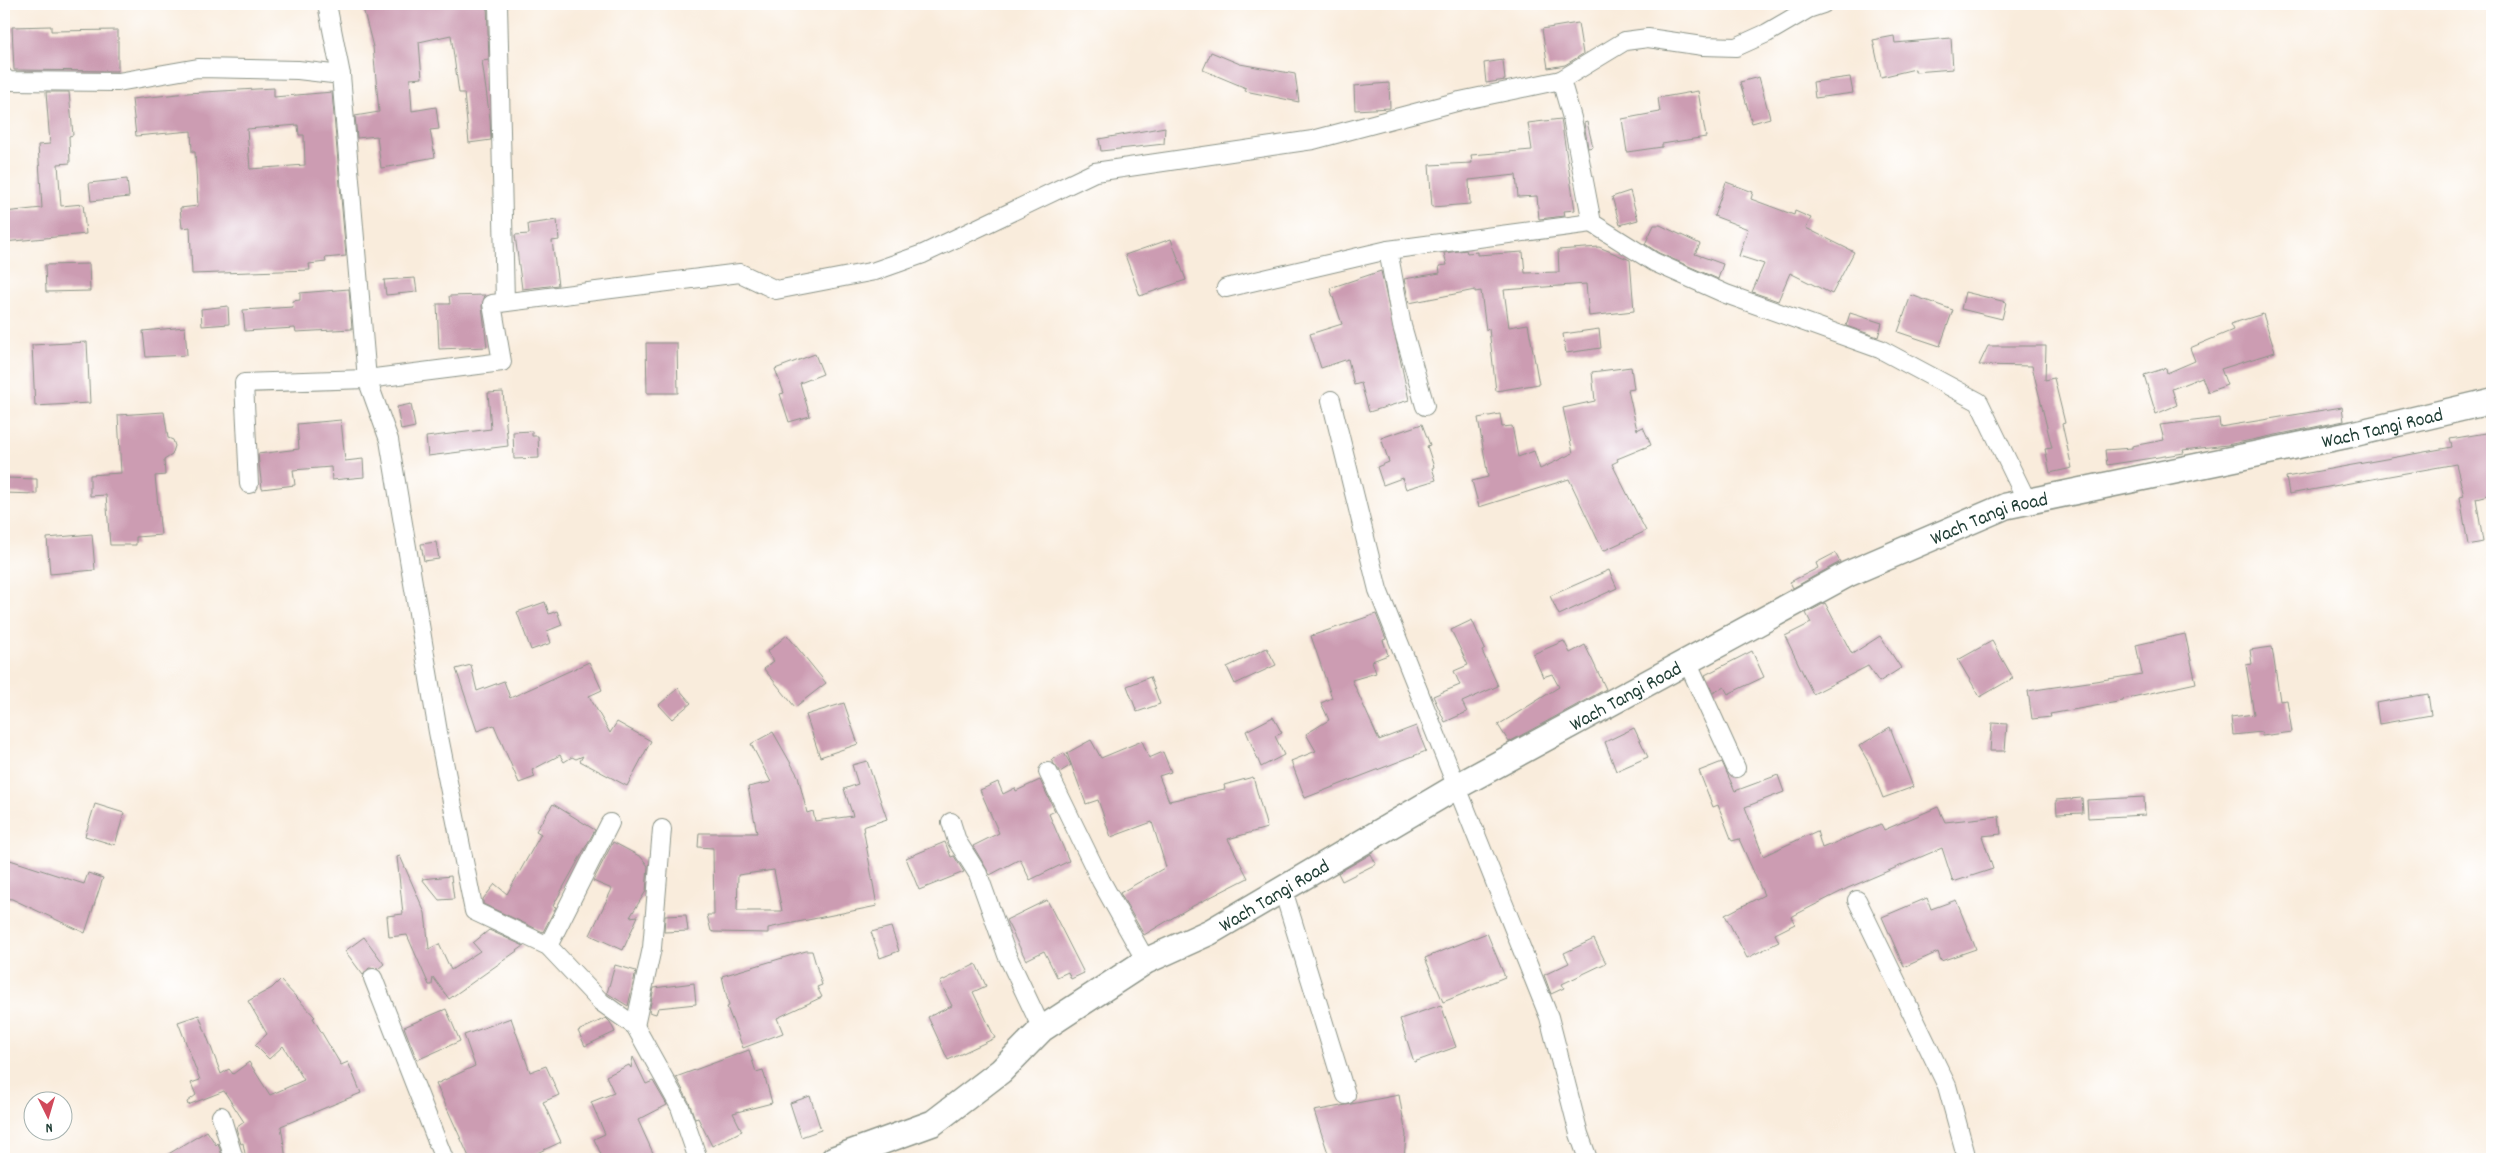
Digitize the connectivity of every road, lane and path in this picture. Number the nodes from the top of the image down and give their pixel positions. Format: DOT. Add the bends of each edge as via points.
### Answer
graph roads {
  1 [pos="327,4"];
  2 [pos="498,4"];
  3 [pos="1823,4"];
  4 [pos="341,75"];
  5 [pos="1561,80"];
  6 [pos="5,84"];
  7 [pos="1592,223"];
  8 [pos="1388,250"];
  9 [pos="1226,288"];
  10 [pos="505,302"];
  11 [pos="367,379"];
  12 [pos="1331,400"];
  13 [pos="2492,402"];
  14 [pos="1425,406"];
  15 [pos="249,484"];
  16 [pos="2027,501"];
  17 [pos="1687,661"];
  18 [pos="1736,768"];
  19 [pos="1048,772"];
  20 [pos="1456,787"];
  21 [pos="951,822"];
  22 [pos="610,823"];
  23 [pos="662,830"];
  24 [pos="1283,890"];
  25 [pos="1857,900"];
  26 [pos="548,946"];
  27 [pos="1146,961"];
  28 [pos="373,978"];
  29 [pos="635,1026"];
  30 [pos="1042,1029"];
  31 [pos="1346,1095"];
  32 [pos="221,1116"];
  33 [pos="234,1159"];
  34 [pos="444,1159"];
  35 [pos="698,1159"];
  36 [pos="834,1159"];
  37 [pos="1588,1159"];
  38 [pos="1968,1159"];
  1 -- 4 [label="street"];
  2 -- 10 [label="street"];
  3 -- 5 [label="street" via="1736,47 1648,38 1625,41"];
  4 -- 6 [label="street" via="298,70 198,68 118,82"];
  4 -- 11 [label="street"];
  5 -- 7 [label="street" via="1572,118"];
  5 -- 10 [label="street" via="1313,140 1095,172 923,254 875,272 776,290 740,272"];
  7 -- 8 [label="street"];
  7 -- 16 [label="street" via="1654,262 1726,294 1880,349 1980,402"];
  8 -- 9 [label="street"];
  8 -- 14 [label="street" via="1402,326"];
  10 -- 11 [label="street" via="492,304 502,362"];
  11 -- 15 [label="street" via="244,383"];
  11 -- 26 [label="street" via="390,440 438,732 474,911"];
  12 -- 20 [label="street" via="1378,590"];
  13 -- 16 [label="main road, Wach Tangi Road"];
  16 -- 17 [label="main road, Wach Tangi Road" via="2006,506 1848,574"];
  17 -- 18 [label="street"];
  17 -- 20 [label="main road, Wach Tangi Road"];
  19 -- 27 [label="street"];
  20 -- 24 [label="main road, Wach Tangi Road"];
  20 -- 37 [label="street" via="1549,1017"];
  21 -- 30 [label="street" via="957,841 978,874 1007,955"];
  22 -- 26 [label="street"];
  23 -- 29 [label="street" via="652,948"];
  24 -- 27 [label="main road, Wach Tangi Road" via="1210,932"];
  24 -- 31 [label="street"];
  25 -- 38 [label="street" via="1947,1086"];
  26 -- 29 [label="street" via="601,1002"];
  27 -- 30 [label="main road, Wach Tangi Road"];
  28 -- 34 [label="street"];
  29 -- 35 [label="street" via="680,1107"];
  30 -- 36 [label="main road, Wach Tangi Road" via="1001,1071 933,1123"];
  32 -- 33 [label="street"];
}
